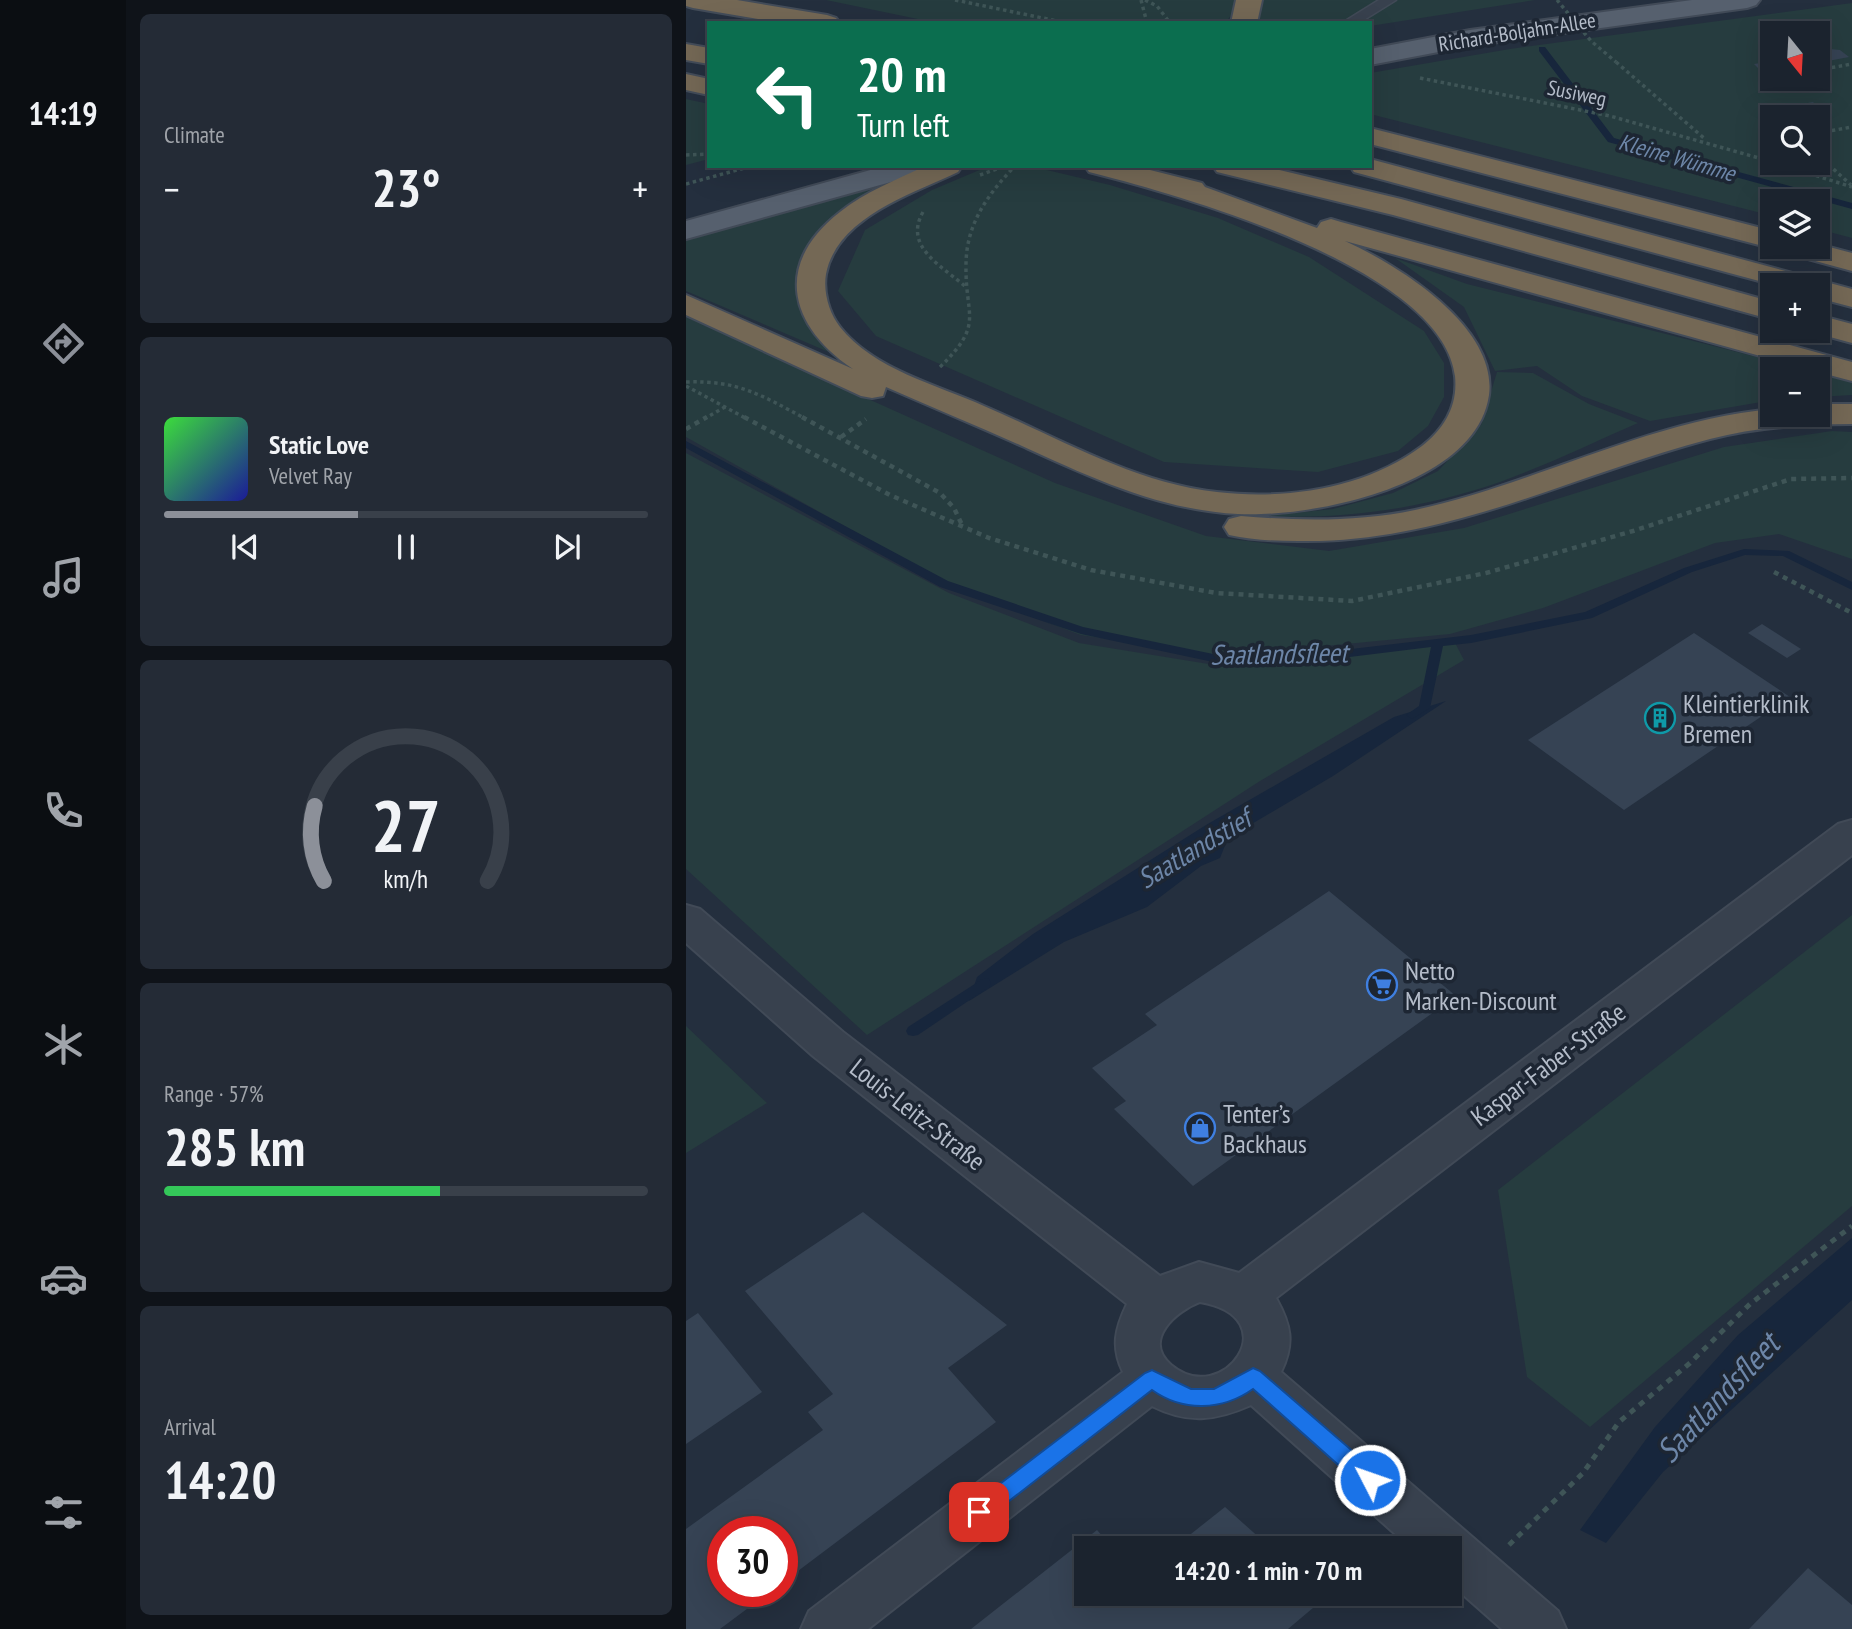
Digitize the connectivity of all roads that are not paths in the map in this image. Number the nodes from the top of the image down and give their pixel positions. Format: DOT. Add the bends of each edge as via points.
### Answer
graph roads {
  1 [pos="693,0"];
  2 [pos="729,0"];
  3 [pos="1249,0"];
  4 [pos="1389,0"];
  5 [pos="1594,0"];
  6 [pos="1747,0"];
  7 [pos="819,21"];
  8 [pos="1244,21"];
  9 [pos="1352,21"];
  10 [pos="686,23"];
  11 [pos="707,27"];
  12 [pos="1372,35"];
  13 [pos="686,52"];
  14 [pos="707,56"];
  15 [pos="1372,57"];
  16 [pos="686,82"];
  17 [pos="707,87"];
  18 [pos="1372,137"];
  19 [pos="825,168"];
  20 [pos="911,168"];
  21 [pos="1107,168"];
  22 [pos="1235,168"];
  23 [pos="1371,168"];
  24 [pos="961,172"];
  25 [pos="1168,183"];
  26 [pos="686,205"];
  27 [pos="686,230"];
  28 [pos="1760,237"];
  29 [pos="1830,256"];
  30 [pos="1852,262"];
  31 [pos="1762,273"];
  32 [pos="1830,292"];
  33 [pos="1852,298"];
  34 [pos="686,304"];
  35 [pos="1760,307"];
  36 [pos="1830,328"];
  37 [pos="1852,334"];
  38 [pos="1852,372"];
  39 [pos="1830,414"];
  40 [pos="1852,414"];
  41 [pos="1760,419"];
  42 [pos="1852,834"];
  43 [pos="686,920"];
  44 [pos="1245,1295"];
  45 [pos="1156,1300"];
  46 [pos="1253,1377"];
  47 [pos="1152,1379"];
  48 [pos="1434,1536"];
  49 [pos="1462,1561"];
  50 [pos="827,1629"];
  51 [pos="1541,1629"];
  1 -- 7 [label="highway"];
  2 -- 7 [label="highway"];
  3 -- 8 [label="highway"];
  4 -- 9 [label="lane"];
  5 -- 12 [label="main road, Richard-Boljahn-Allee"];
  6 -- 15 [label="main road, Richard-Boljahn-Allee" via="1483,36"];
  10 -- 11 [label="highway"];
  13 -- 14 [label="highway"];
  16 -- 17 [label="highway"];
  18 -- 28 [label="highway"];
  19 -- 26 [label="main road"];
  20 -- 27 [label="main road"];
  21 -- 25 [label="highway"];
  22 -- 35 [label="highway" via="1401,208"];
  23 -- 31 [label="highway"];
  24 -- 25 [label="highway" via="886,196 849,219 822,247 815,262 810,295 823,327 836,342 874,368 1128,481 1211,502 1280,504 1347,494 1398,476 1453,437 1471,404 1470,370 1454,333 1423,301 1385,274 1320,242"];
  25 -- 38 [label="highway"];
  29 -- 30 [label="highway"];
  32 -- 33 [label="highway"];
  34 -- 41 [label="highway" via="1031,463 1148,508 1248,527 1339,530 1416,520 1684,434"];
  36 -- 37 [label="highway"];
  39 -- 40 [label="highway"];
  42 -- 44 [label="street, Kaspar-Faber-Straße"];
  43 -- 45 [label="street, Louis-Leitz-Straße" via="828,1044"];
  44 -- 45 [label="street" via="1223,1284 1199,1282 1176,1287"];
  44 -- 46 [label="street" via="1260,1311 1268,1333 1266,1356"];
  45 -- 47 [label="street" via="1142,1318 1136,1339 1139,1360"];
  46 -- 47 [label="street" via="1214,1398 1191,1398"];
  46 -- 48 [label="street"];
  47 -- 50 [label="street"];
  49 -- 51 [label="street"];
}
